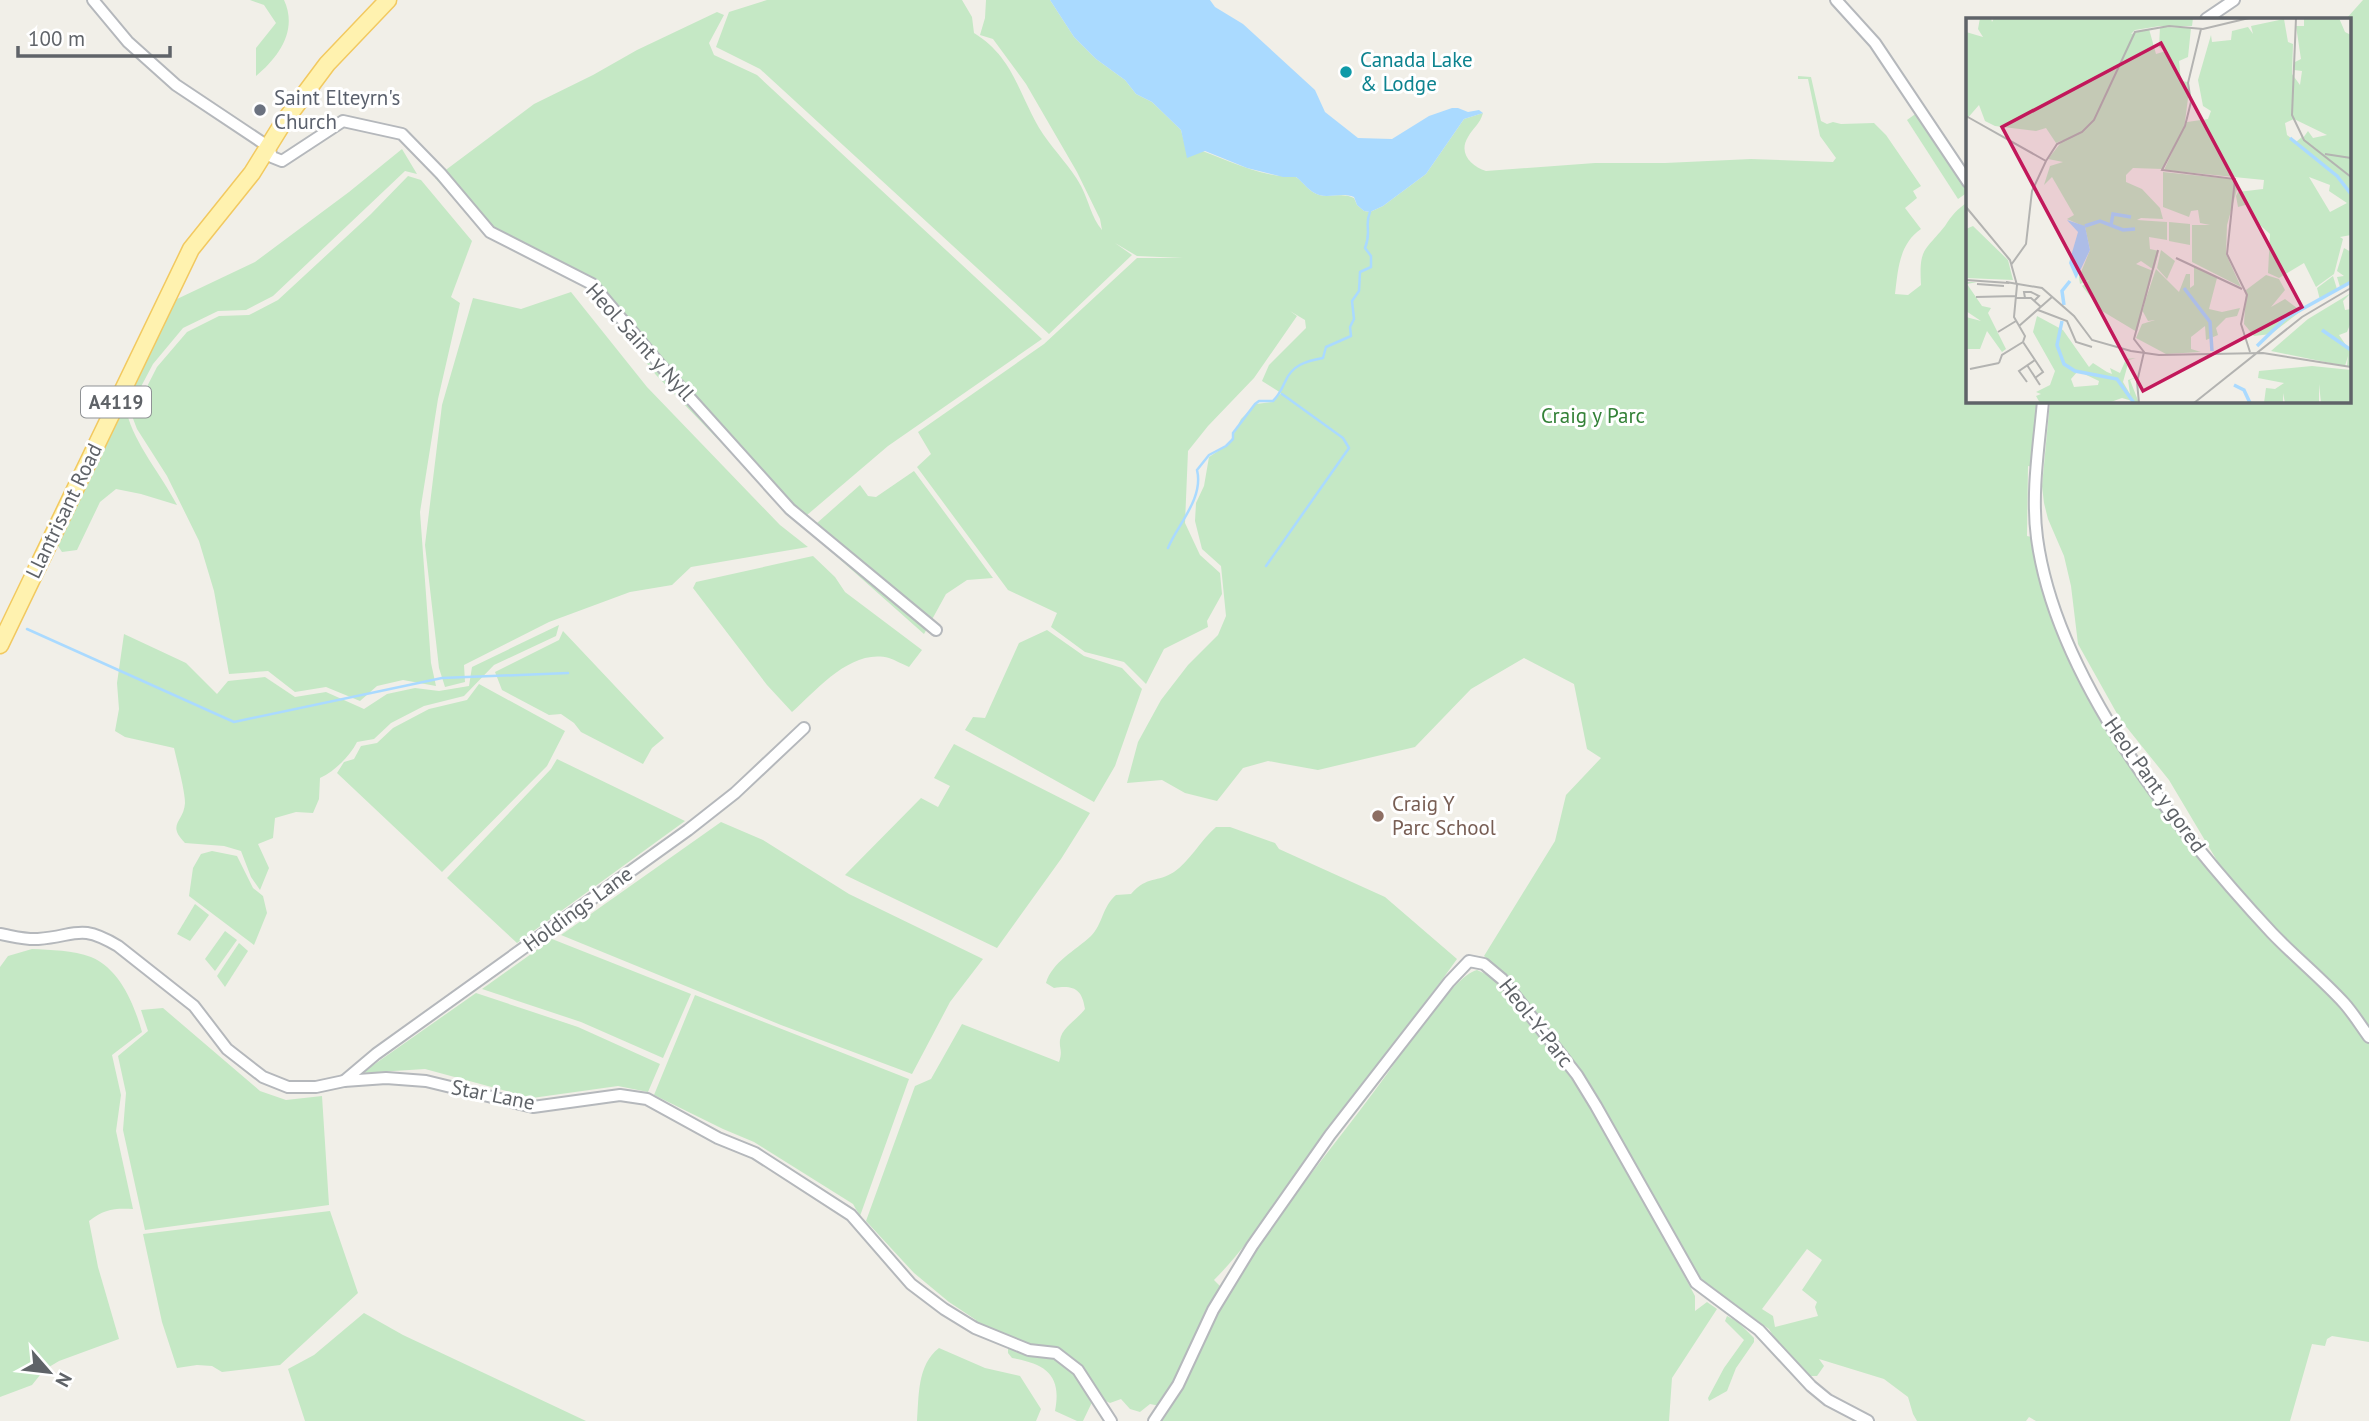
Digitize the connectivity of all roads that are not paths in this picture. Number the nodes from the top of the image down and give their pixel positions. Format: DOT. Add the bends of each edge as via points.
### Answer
graph roads {
  1 [pos="93,0"];
  2 [pos="388,0"];
  3 [pos="1836,0"];
  4 [pos="2234,0"];
  5 [pos="2207,18"];
  6 [pos="269,147"];
  7 [pos="1966,179"];
  8 [pos="2043,402"];
  9 [pos="936,630"];
  10 [pos="0,645"];
  11 [pos="804,728"];
  12 [pos="0,934"];
  13 [pos="2369,1037"];
  14 [pos="344,1081"];
  15 [pos="1111,1421"];
  16 [pos="1154,1421"];
  17 [pos="1868,1421"];
  1 -- 6 [label="street, Heol Saint y Nyll" via="128,42 176,85"];
  2 -- 6 [label="main road, Llantrisant Road / A4119" via="327,64"];
  3 -- 7 [label="street" via="1875,43"];
  4 -- 5 [label="street"];
  6 -- 9 [label="street, Heol Saint y Nyll" via="272,157 282,161 343,121 402,134 490,232 592,284 790,509"];
  6 -- 10 [label="main road, Llantrisant Road / A4119" via="191,249"];
  8 -- 13 [label="street, Heol Pant y gored" via="2036,468 2037,538 2052,600 2076,664 2120,741 2195,844 2273,934 2345,1004"];
  11 -- 14 [label="street, Holdings Lane" via="688,830"];
  12 -- 14 [label="street, Star Lane" via="36,940 81,931 104,937 194,1006 227,1049 263,1077 288,1087"];
  14 -- 15 [label="street, Star Lane" via="426,1080 533,1107 620,1095 647,1099 754,1153 851,1215 919,1290 944,1310 1008,1342 1056,1353 1077,1370"];
  16 -- 17 [label="street, Heol-Y-Parc" via="1178,1385 1225,1287 1258,1236 1330,1135 1469,961 1483,964 1502,979 1577,1075 1696,1283 1759,1330 1828,1400"];
}
